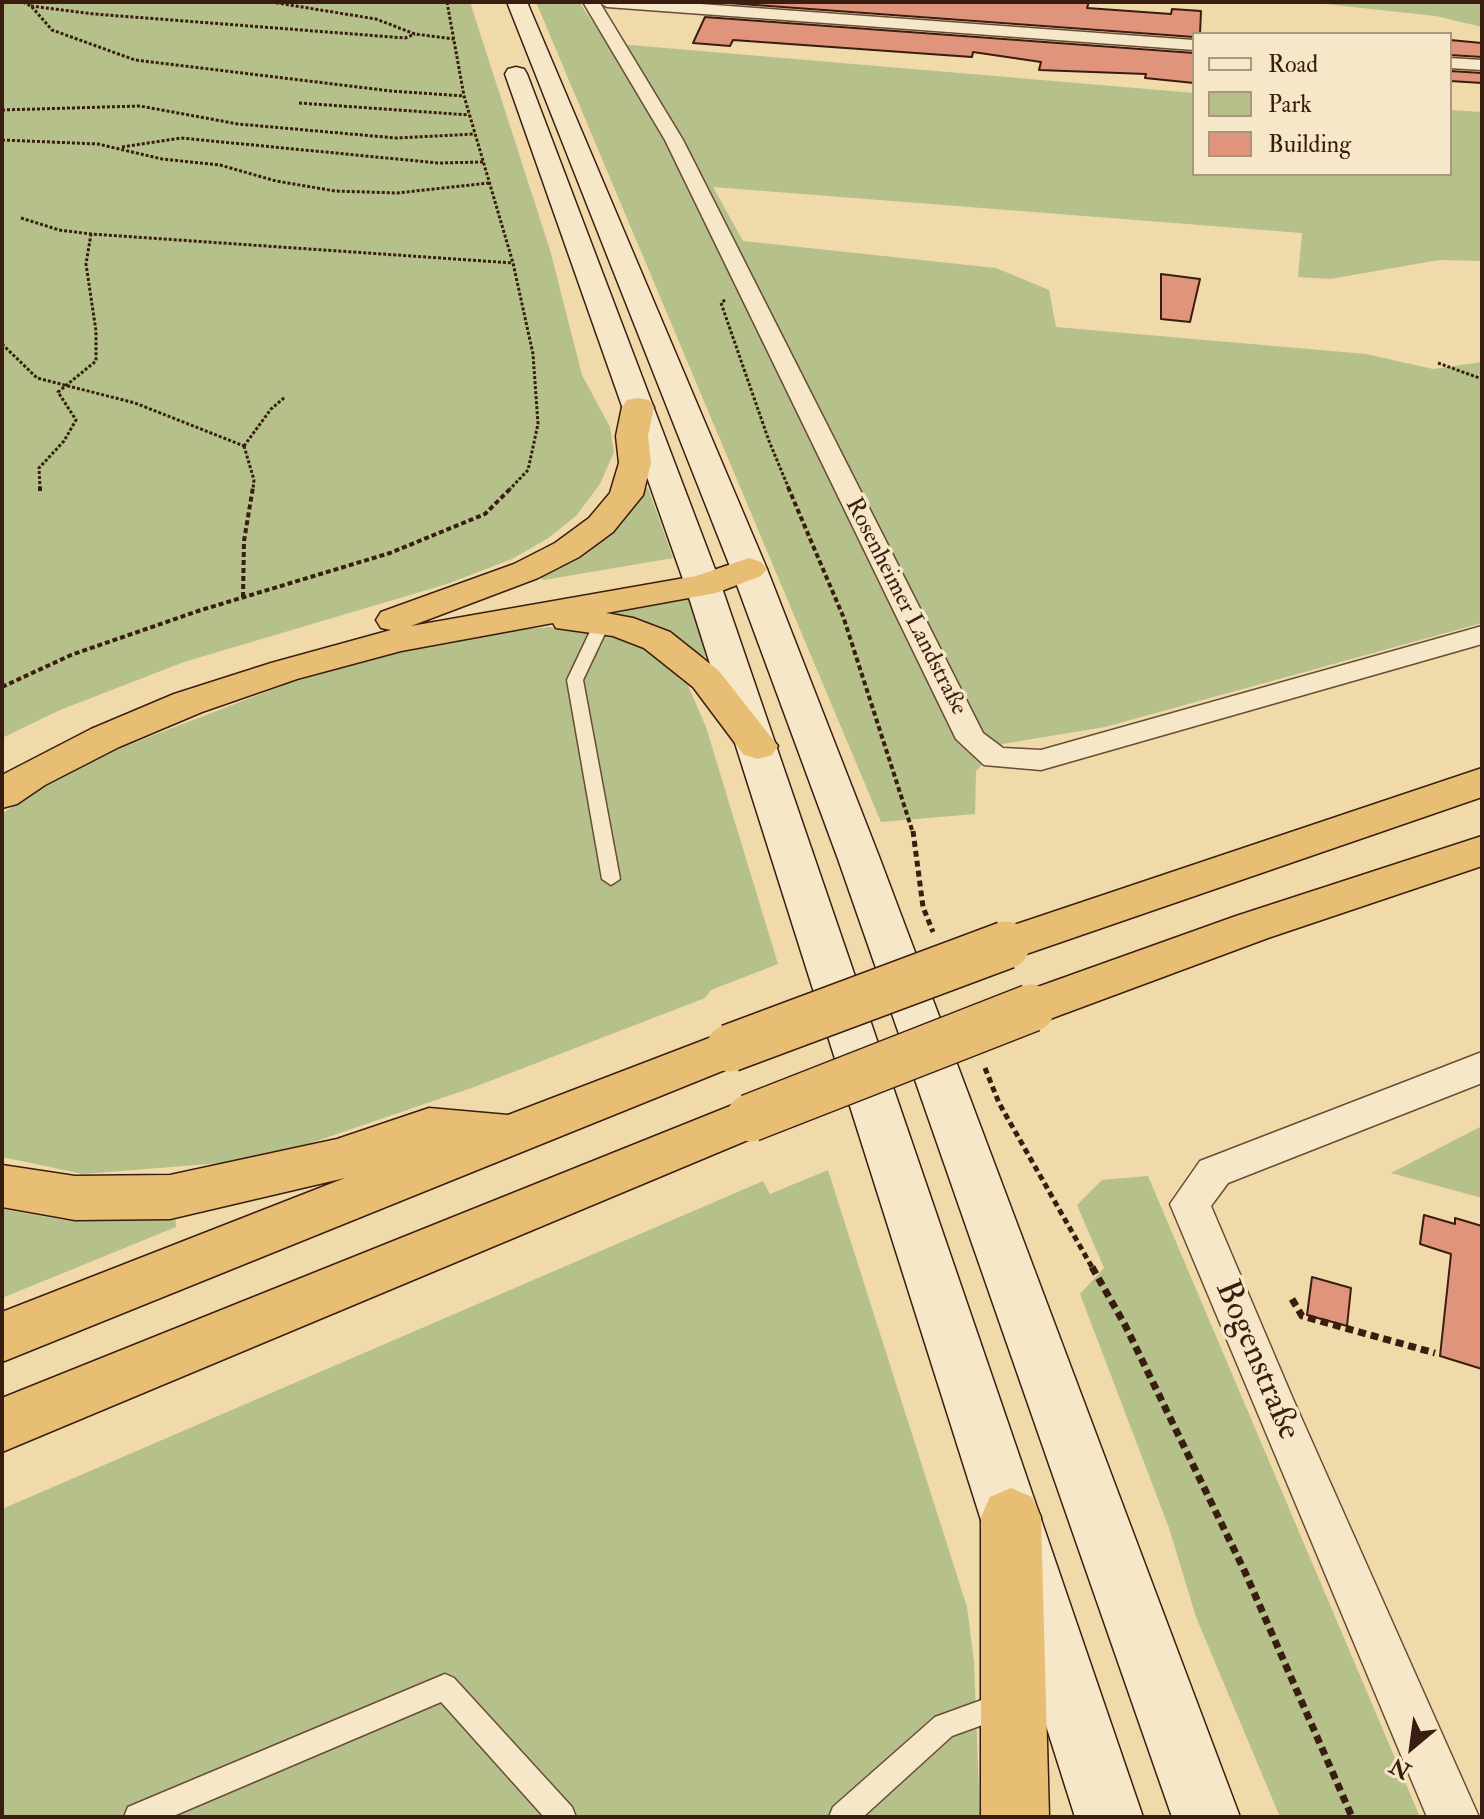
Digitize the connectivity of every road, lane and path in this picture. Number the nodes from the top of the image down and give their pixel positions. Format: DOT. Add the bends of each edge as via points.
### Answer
graph roads {
  1 [pos="23,2"];
  2 [pos="271,2"];
  3 [pos="447,2"];
  4 [pos="517,2"];
  5 [pos="591,2"];
  6 [pos="607,2"];
  7 [pos="31,6"];
  8 [pos="415,34"];
  9 [pos="454,39"];
  10 [pos="1192,45"];
  11 [pos="509,57"];
  12 [pos="1452,63"];
  13 [pos="1482,65"];
  14 [pos="464,96"];
  15 [pos="299,103"];
  16 [pos="2,110"];
  17 [pos="469,115"];
  18 [pos="475,134"];
  19 [pos="2,140"];
  20 [pos="112,147"];
  21 [pos="483,162"];
  22 [pos="489,183"];
  23 [pos="21,218"];
  24 [pos="91,234"];
  25 [pos="513,263"];
  26 [pos="742,282"];
  27 [pos="2,344"];
  28 [pos="1438,363"];
  29 [pos="1482,379"];
  30 [pos="66,383"];
  31 [pos="285,397"];
  32 [pos="638,407"];
  33 [pos="244,446"];
  34 [pos="40,491"];
  35 [pos="749,569"];
  36 [pos="700,577"];
  37 [pos="243,597"];
  38 [pos="515,617"];
  39 [pos="388,623"];
  40 [pos="602,623"];
  41 [pos="1482,635"];
  42 [pos="2,687"];
  43 [pos="758,746"];
  44 [pos="2,763"];
  45 [pos="1482,782"];
  46 [pos="2,794"];
  47 [pos="1482,851"];
  48 [pos="611,879"];
  49 [pos="923,907"];
  50 [pos="1482,1067"];
  51 [pos="999,1103"];
  52 [pos="511,1133"];
  53 [pos="2,1186"];
  54 [pos="1292,1299"];
  55 [pos="2,1337"];
  56 [pos="1435,1353"];
  57 [pos="12,1428"];
  58 [pos="1011,1517"];
  59 [pos="1015,1701"];
  60 [pos="138,1817"];
  61 [pos="562,1817"];
  62 [pos="843,1817"];
  63 [pos="1015,1817"];
  64 [pos="1109,1817"];
  65 [pos="1206,1817"];
  66 [pos="1352,1817"];
  67 [pos="1453,1817"];
  1 -- 7 [label="path"];
  2 -- 8 [label="path" via="376,19"];
  3 -- 9 [label="path"];
  4 -- 35 [label="main road"];
  5 -- 26 [label="street, Rosenheimer Landstraße" via="674,140"];
  6 -- 10 [label="street"];
  7 -- 8 [label="path" via="405,38"];
  7 -- 14 [label="path" via="52,30 135,60"];
  8 -- 9 [label="path"];
  9 -- 14 [label="path"];
  11 -- 32 [label="main road"];
  12 -- 13 [label="street"];
  14 -- 17 [label="path"];
  15 -- 17 [label="path"];
  16 -- 18 [label="path" via="140,106 238,124 396,138"];
  17 -- 18 [label="path"];
  18 -- 21 [label="path"];
  19 -- 20 [label="path"];
  20 -- 21 [label="path" via="181,138 438,163"];
  20 -- 22 [label="path" via="335,191 397,193"];
  21 -- 22 [label="path"];
  22 -- 25 [label="path"];
  23 -- 24 [label="path"];
  24 -- 25 [label="path"];
  24 -- 30 [label="path" via="86,264 96,361"];
  25 -- 37 [label="path" via="533,354 538,424 528,470 485,514 390,553"];
  26 -- 41 [label="street, Rosenheimer Landstraße" via="971,739 995,758 1041,760"];
  26 -- 49 [label="path" via="721,303 769,441 843,616 877,714 913,830"];
  27 -- 30 [label="path" via="37,378"];
  28 -- 29 [label="path"];
  30 -- 33 [label="path" via="135,403"];
  30 -- 34 [label="path" via="58,392 76,420 39,468"];
  31 -- 33 [label="path"];
  32 -- 36 [label="main road"];
  32 -- 39 [label="highway" via="632,436 635,463 626,495 601,525 526,571"];
  33 -- 37 [label="path" via="254,480 244,541"];
  35 -- 36 [label="highway"];
  35 -- 65 [label="main road" via="865,873"];
  36 -- 38 [label="highway"];
  36 -- 39 [label="highway" via="552,587"];
  36 -- 43 [label="main road"];
  37 -- 42 [label="path" via="71,655"];
  38 -- 40 [label="highway"];
  38 -- 46 [label="highway" via="397,640 188,703 105,738"];
  39 -- 44 [label="highway" via="206,676 81,723"];
  40 -- 43 [label="highway" via="657,640 706,679"];
  40 -- 48 [label="lane" via="575,680"];
  43 -- 58 [label="main road"];
  45 -- 52 [label="highway, bridge" via="1006,945"];
  47 -- 57 [label="highway, bridge" via="1252,927 750,1118"];
  50 -- 67 [label="street, Bogenstraße" via="1214,1172 1190,1204"];
  51 -- 66 [label="path" via="1125,1325 1245,1572"];
  52 -- 53 [label="highway" via="429,1128 338,1160 170,1197 75,1198"];
  52 -- 55 [label="highway"];
  54 -- 56 [label="path" via="1302,1316"];
  58 -- 59 [label="highway"];
  58 -- 64 [label="main road"];
  59 -- 62 [label="lane" via="944,1726"];
  59 -- 63 [label="highway"];
  60 -- 61 [label="lane" via="445,1687"];
}
